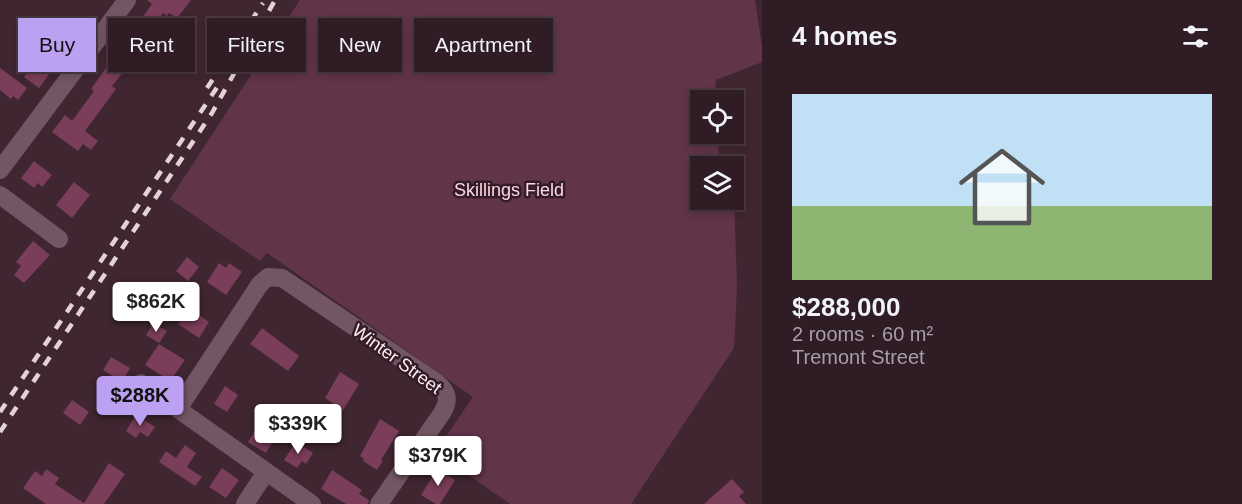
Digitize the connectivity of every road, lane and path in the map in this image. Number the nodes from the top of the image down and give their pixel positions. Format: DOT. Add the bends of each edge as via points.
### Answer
graph roads {
  1 [pos="127,0"];
  2 [pos="0,170"];
  3 [pos="0,195"];
  4 [pos="59,238"];
  5 [pos="141,382"];
  6 [pos="178,409"];
  7 [pos="266,472"];
  8 [pos="245,504"];
  9 [pos="312,504"];
  10 [pos="380,504"];
  1 -- 2 [label="street"];
  3 -- 4 [label="street"];
  5 -- 6 [label="street"];
  6 -- 7 [label="street"];
  6 -- 10 [label="street, Winter Street" via="260,284 268,277 282,278 436,382 446,394 442,413"];
  7 -- 8 [label="street"];
  7 -- 9 [label="street"];
}
